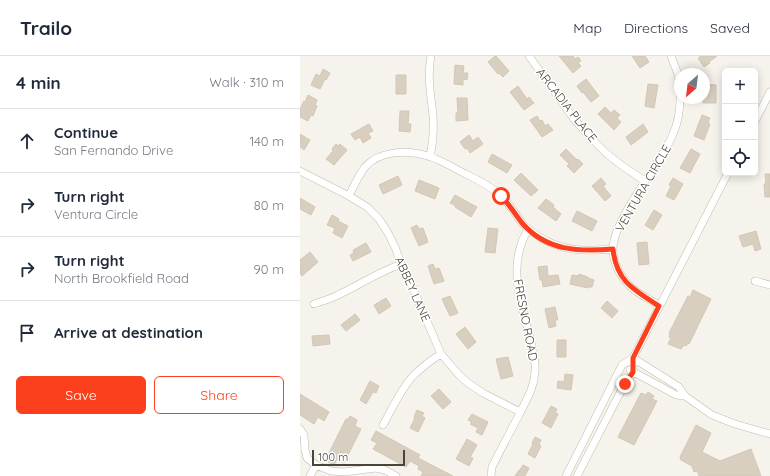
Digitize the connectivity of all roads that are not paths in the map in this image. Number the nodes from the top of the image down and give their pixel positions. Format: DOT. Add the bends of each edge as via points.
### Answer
graph roads {
  1 [pos="431,56"];
  2 [pos="529,56"];
  3 [pos="671,56"];
  4 [pos="676,68"];
  5 [pos="770,92"];
  6 [pos="679,104"];
  7 [pos="758,115"];
  8 [pos="430,157"];
  9 [pos="300,171"];
  10 [pos="726,176"];
  11 [pos="646,181"];
  12 [pos="349,196"];
  13 [pos="529,229"];
  14 [pos="613,249"];
  15 [pos="401,264"];
  16 [pos="755,281"];
  17 [pos="770,285"];
  18 [pos="314,304"];
  19 [pos="659,306"];
  20 [pos="442,354"];
  21 [pos="633,358"];
  22 [pos="622,365"];
  23 [pos="633,372"];
  24 [pos="685,396"];
  25 [pos="520,412"];
  26 [pos="383,425"];
  27 [pos="300,429"];
  28 [pos="770,434"];
  29 [pos="316,465"];
  30 [pos="310,476"];
  31 [pos="396,476"];
  32 [pos="491,476"];
  33 [pos="566,476"];
  34 [pos="577,476"];
  1 -- 8 [label="street" via="430,84 434,124"];
  2 -- 11 [label="street, ARCADIA PLACE" via="590,137 621,165"];
  3 -- 4 [label="street"];
  5 -- 7 [label="street"];
  6 -- 11 [label="street, VENTURA CIRCLE" via="673,134"];
  8 -- 12 [label="street" via="422,154 387,154 366,167"];
  8 -- 13 [label="street" via="496,191"];
  9 -- 12 [label="street, ABBEY LANE"];
  10 -- 19 [label="street"];
  11 -- 14 [label="street, VENTURA CIRCLE" via="619,226"];
  12 -- 15 [label="street, ABBEY LANE" via="367,207 381,222"];
  13 -- 14 [label="street" via="563,248 581,251"];
  13 -- 25 [label="street, FRESNO ROAD" via="521,245 516,273 535,372 530,395"];
  14 -- 19 [label="street, VENTURA CIRCLE" via="620,274 629,286"];
  15 -- 18 [label="street" via="367,279 338,296"];
  15 -- 20 [label="street, ABBEY LANE"];
  16 -- 17 [label="street"];
  19 -- 21 [label="street"];
  20 -- 25 [label="street, ABBEY LANE" via="468,383"];
  20 -- 26 [label="street" via="411,378"];
  21 -- 22 [label="street"];
  21 -- 23 [label="street"];
  21 -- 24 [label="street" via="680,387"];
  22 -- 23 [label="street"];
  22 -- 33 [label="street"];
  23 -- 24 [label="street" via="676,395"];
  23 -- 34 [label="street"];
  24 -- 28 [label="street" via="712,415"];
  25 -- 32 [label="street, FRESNO ROAD" via="492,467"];
  27 -- 29 [label="street" via="304,436 307,458"];
  29 -- 30 [label="street"];
  29 -- 31 [label="street" via="331,471 344,472 376,468"];
}
